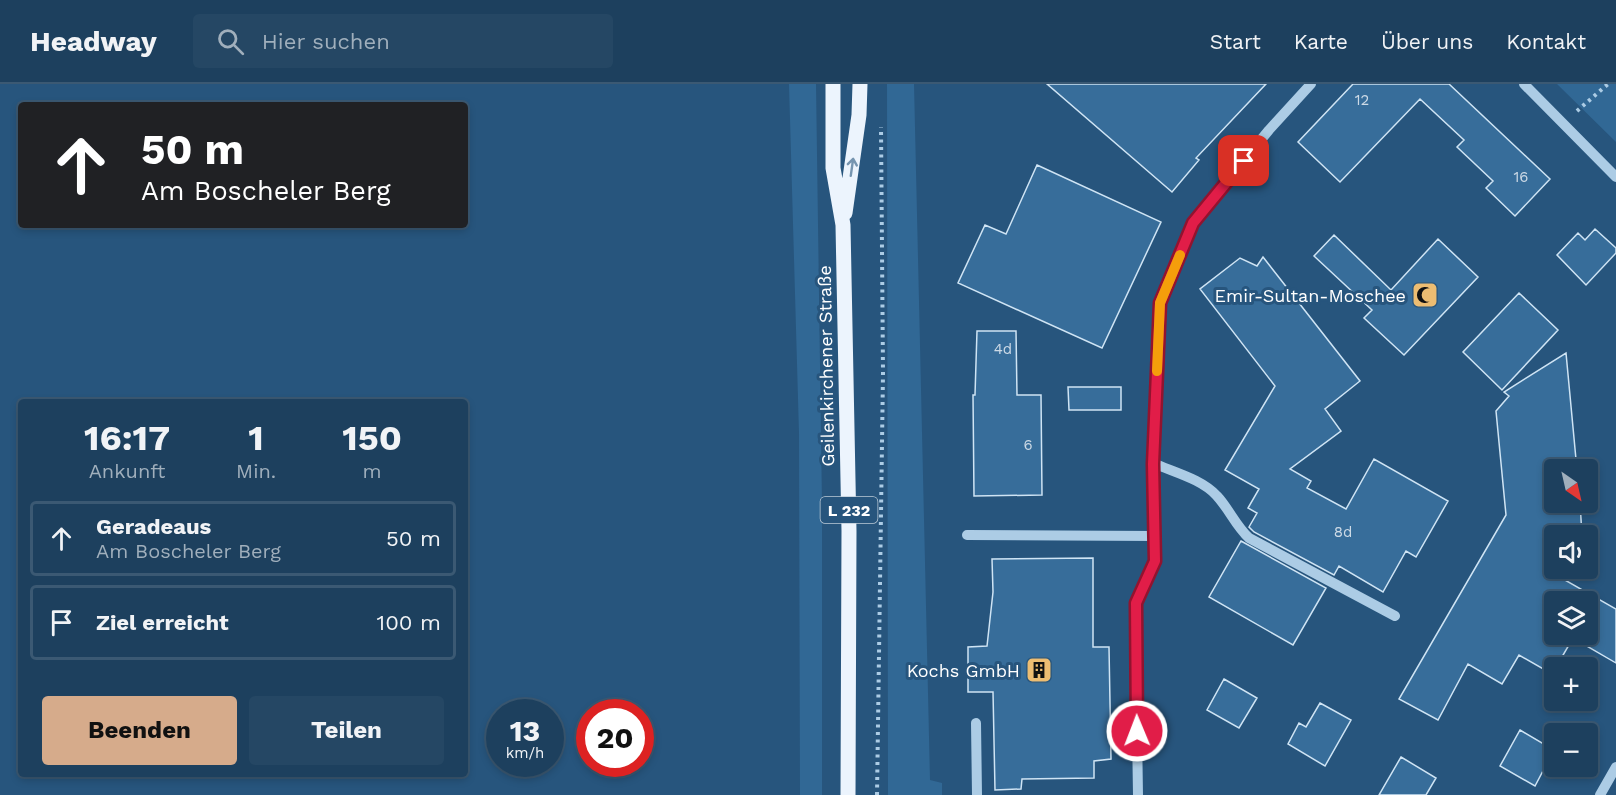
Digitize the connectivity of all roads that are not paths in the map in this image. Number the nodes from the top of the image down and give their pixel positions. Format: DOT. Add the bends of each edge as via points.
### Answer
graph roads {
  1 [pos="833,84"];
  2 [pos="860,84"];
  3 [pos="1311,84"];
  4 [pos="1524,84"];
  5 [pos="1616,177"];
  6 [pos="843,225"];
  7 [pos="1153,464"];
  8 [pos="967,535"];
  9 [pos="1155,536"];
  10 [pos="1395,616"];
  11 [pos="976,723"];
  12 [pos="1616,767"];
  13 [pos="848,795"];
  14 [pos="977,795"];
  15 [pos="1138,795"];
  16 [pos="1600,795"];
  1 -- 6 [label="main road, Geilenkirchener Straße / L 232" via="833,168"];
  6 -- 2 [label="main road, Geilenkirchener Straße / L 232, one-way"];
  3 -- 7 [label="street" via="1193,223 1160,303"];
  4 -- 5 [label="street"];
  6 -- 13 [label="main road, Geilenkirchener Straße / L 232" via="849,531"];
  7 -- 9 [label="street"];
  7 -- 10 [label="street" via="1215,493 1249,538"];
  8 -- 9 [label="street"];
  9 -- 15 [label="street" via="1155,561 1136,603"];
  11 -- 14 [label="street"];
  12 -- 16 [label="street"];
}
